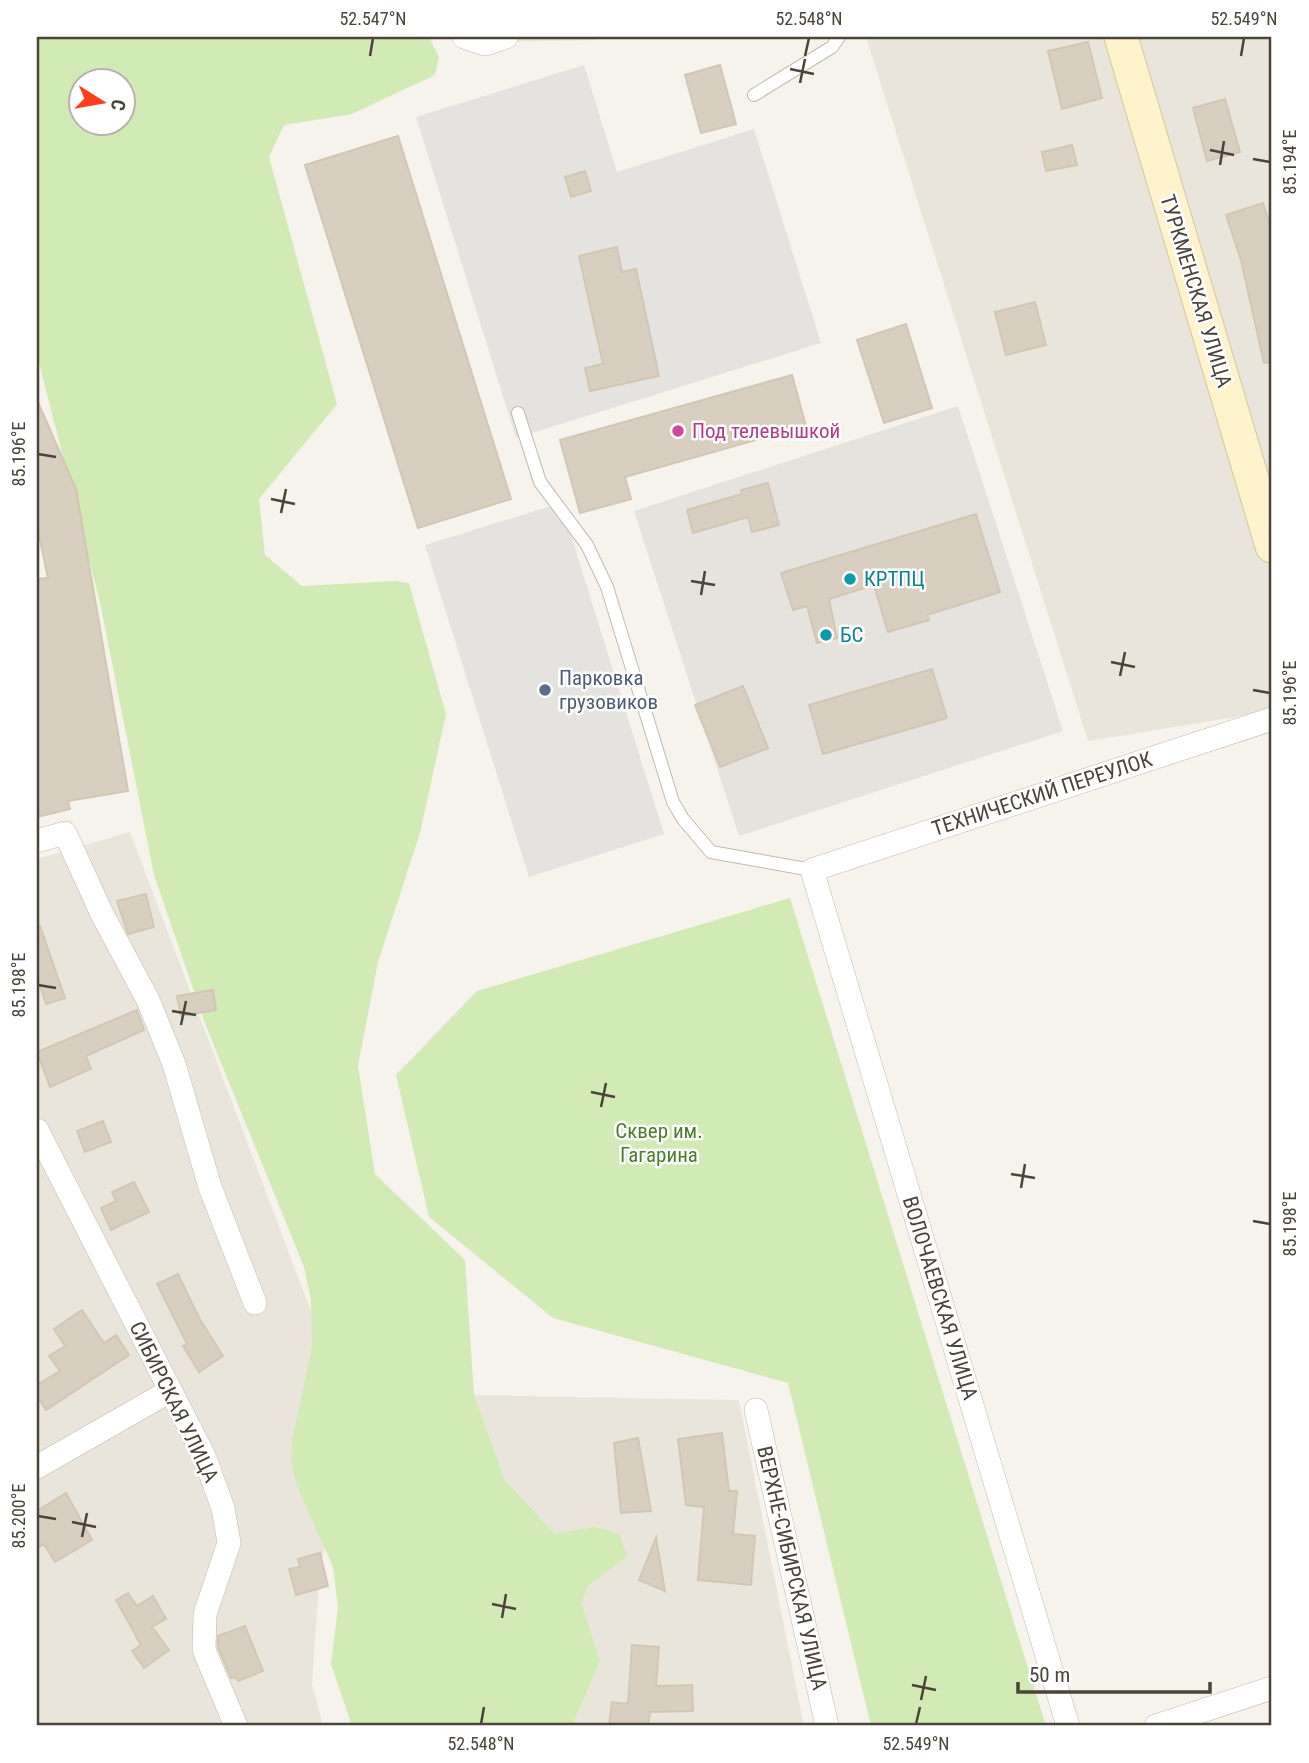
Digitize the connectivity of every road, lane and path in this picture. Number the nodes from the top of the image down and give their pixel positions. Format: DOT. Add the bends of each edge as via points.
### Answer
graph roads {
  1 [pos="464,37"];
  2 [pos="506,37"];
  3 [pos="839,37"];
  4 [pos="1121,37"];
  5 [pos="754,95"];
  6 [pos="518,413"];
  7 [pos="1272,546"];
  8 [pos="1272,719"];
  9 [pos="37,841"];
  10 [pos="812,870"];
  11 [pos="37,1130"];
  12 [pos="255,1303"];
  13 [pos="169,1392"];
  14 [pos="756,1410"];
  15 [pos="37,1466"];
  16 [pos="1272,1688"];
  17 [pos="236,1726"];
  18 [pos="827,1726"];
  19 [pos="1068,1726"];
  20 [pos="1156,1726"];
  1 -- 2 [label="street" via="485,44"];
  3 -- 5 [label="lane" via="832,47"];
  4 -- 7 [label="main road, ТУРКМЕНСКАЯ УЛИЦА"];
  6 -- 10 [label="lane" via="540,482 587,545 607,587 673,802 683,819 711,852"];
  8 -- 10 [label="street, ТЕХНИЧЕСКИЙ ПЕРЕУЛОК"];
  9 -- 12 [label="street" via="65,833 148,1000"];
  10 -- 19 [label="street, ВОЛОЧАЕВСКАЯ УЛИЦА"];
  11 -- 13 [label="street, СИБИРСКАЯ УЛИЦА"];
  13 -- 15 [label="street"];
  13 -- 17 [label="street, СИБИРСКАЯ УЛИЦА" via="204,1456 228,1527 229,1543 202,1631 204,1650"];
  14 -- 18 [label="street, ВЕРХНЕ-СИБИРСКАЯ УЛИЦА"];
  16 -- 20 [label="street"];
}
